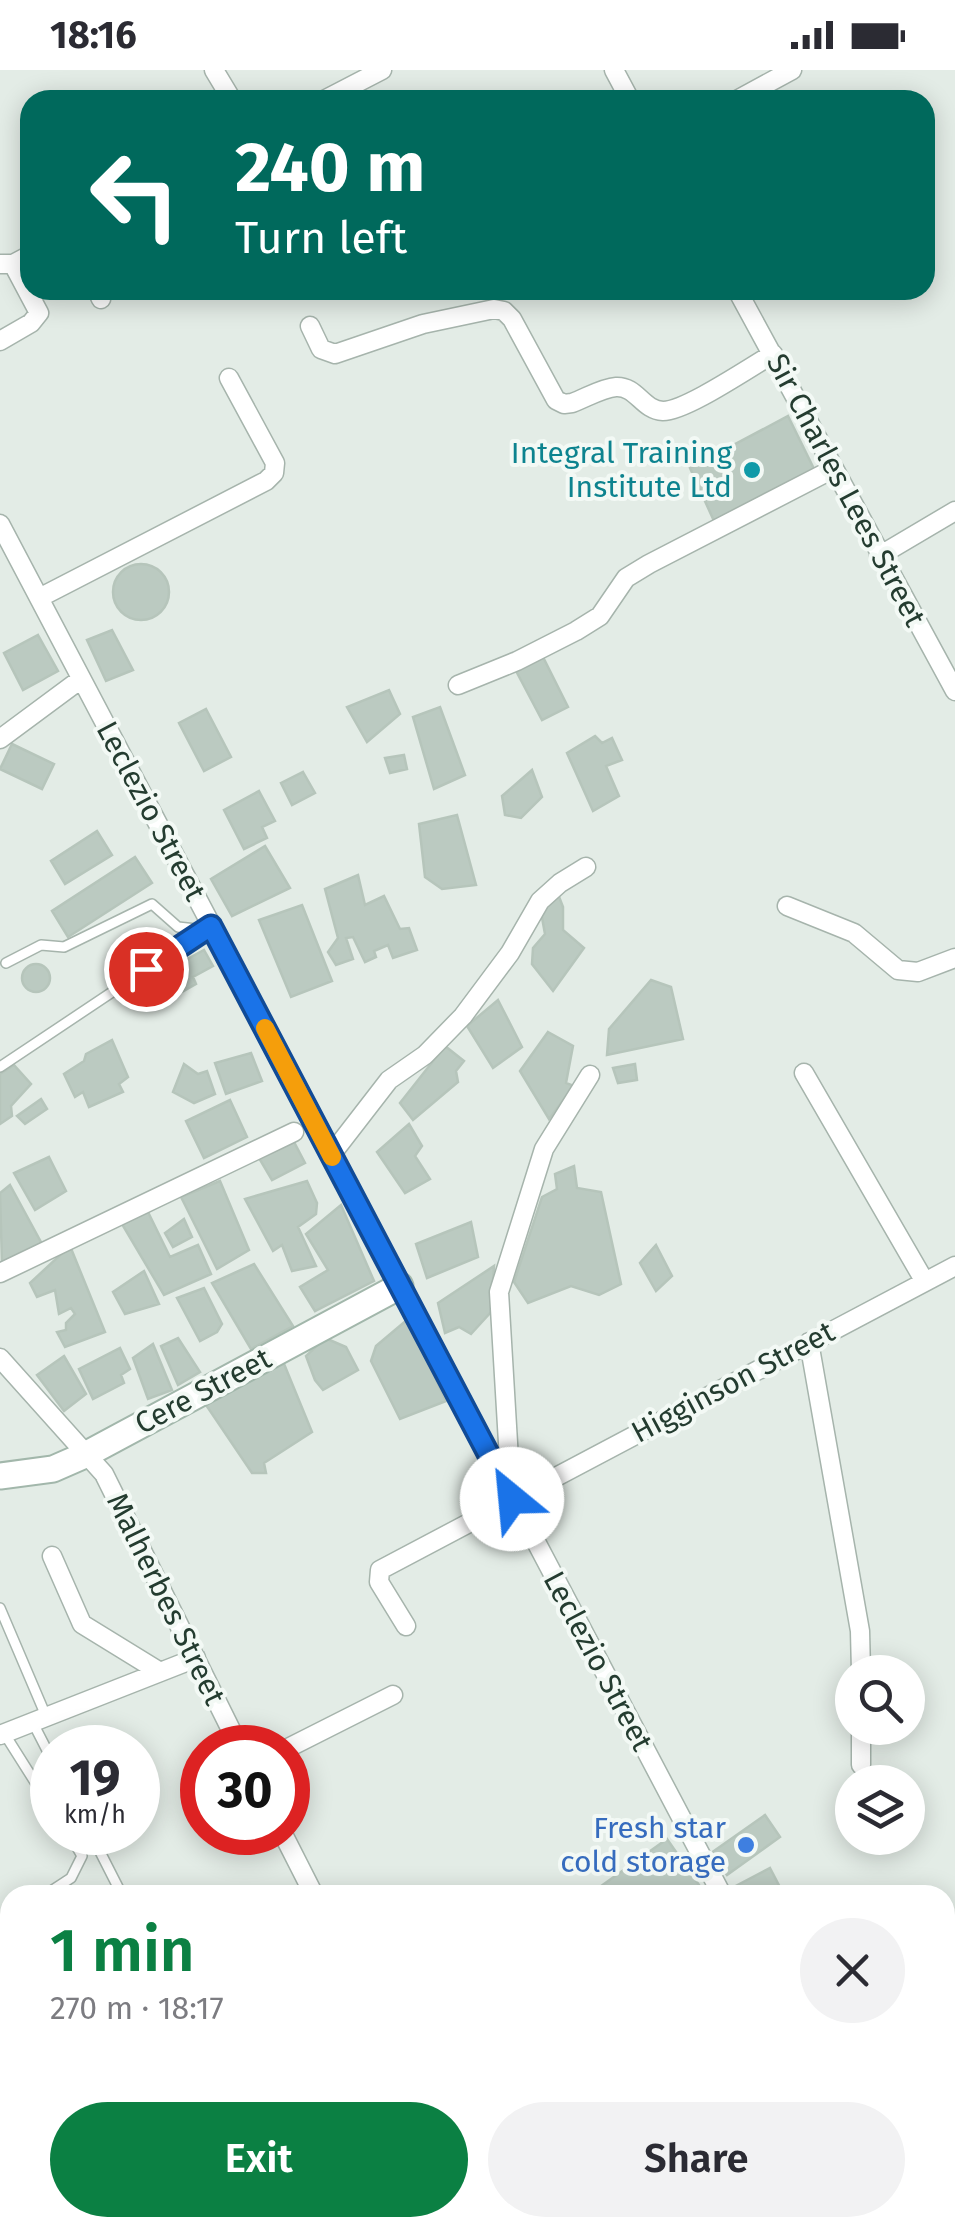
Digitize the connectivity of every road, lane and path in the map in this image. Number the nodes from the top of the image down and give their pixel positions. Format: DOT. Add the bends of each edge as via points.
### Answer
graph roads {
  1 [pos="382,70"];
  2 [pos="792,70"];
  3 [pos="343,90"];
  4 [pos="755,90"];
  5 [pos="33,300"];
  6 [pos="743,300"];
  7 [pos="310,326"];
  8 [pos="0,340"];
  9 [pos="774,354"];
  10 [pos="229,378"];
  11 [pos="833,469"];
  12 [pos="955,511"];
  13 [pos="3,536"];
  14 [pos="879,556"];
  15 [pos="39,598"];
  16 [pos="82,679"];
  17 [pos="458,685"];
  18 [pos="955,691"];
  19 [pos="0,739"];
  20 [pos="586,867"];
  21 [pos="787,906"];
  22 [pos="208,928"];
  23 [pos="955,958"];
  24 [pos="6,962"];
  25 [pos="0,1067"];
  26 [pos="804,1072"];
  27 [pos="590,1075"];
  28 [pos="294,1132"];
  29 [pos="331,1155"];
  30 [pos="955,1266"];
  31 [pos="0,1272"];
  32 [pos="925,1282"];
  33 [pos="400,1286"];
  34 [pos="809,1342"];
  35 [pos="0,1358"];
  36 [pos="85,1455"];
  37 [pos="0,1476"];
  38 [pos="512,1499"];
  39 [pos="52,1556"];
  40 [pos="0,1608"];
  41 [pos="406,1626"];
  42 [pos="861,1655"];
  43 [pos="196,1658"];
  44 [pos="160,1672"];
  45 [pos="392,1695"];
  46 [pos="39,1719"];
  47 [pos="41,1725"];
  48 [pos="229,1725"];
  49 [pos="2,1734"];
  50 [pos="310,1737"];
  51 [pos="861,1745"];
  52 [pos="861,1765"];
  53 [pos="30,1776"];
  54 [pos="81,1855"];
  55 [pos="102,1855"];
  56 [pos="294,1855"];
  57 [pos="60,1885"];
  58 [pos="117,1885"];
  59 [pos="309,1885"];
  60 [pos="717,1885"];
  1 -- 3 [label="street"];
  2 -- 4 [label="street"];
  5 -- 8 [label="street" via="39,312 31,324"];
  6 -- 9 [label="street, Sir Charles Lees Street"];
  7 -- 9 [label="street" via="322,349 335,354 423,324 504,311 556,400 572,403 620,386 663,411"];
  9 -- 11 [label="street, Sir Charles Lees Street"];
  10 -- 15 [label="street" via="275,462 274,473"];
  11 -- 14 [label="street, Sir Charles Lees Street"];
  11 -- 17 [label="street" via="626,578 600,616 576,630"];
  12 -- 14 [label="street"];
  13 -- 15 [label="street, Leclezio Street"];
  14 -- 18 [label="street, Sir Charles Lees Street"];
  15 -- 16 [label="street, Leclezio Street"];
  16 -- 19 [label="street"];
  16 -- 22 [label="street, Leclezio Street"];
  20 -- 29 [label="street" via="540,900 463,1016 390,1080"];
  21 -- 23 [label="street" via="840,925 898,970 918,972"];
  22 -- 24 [label="lane" via="178,927 152,904 64,947 41,945"];
  22 -- 25 [label="lane"];
  22 -- 29 [label="street, Leclezio Street"];
  26 -- 32 [label="street"];
  27 -- 38 [label="street" via="544,1150 500,1292"];
  28 -- 31 [label="street"];
  29 -- 33 [label="street, Leclezio Street"];
  30 -- 32 [label="street, Higginson Street"];
  32 -- 34 [label="street, Higginson Street"];
  33 -- 36 [label="street, Cere Street"];
  33 -- 38 [label="street, Leclezio Street"];
  34 -- 38 [label="street, Higginson Street"];
  34 -- 42 [label="street"];
  35 -- 36 [label="street, Malherbes Street"];
  36 -- 37 [label="street, Cere Street" via="53,1469"];
  36 -- 43 [label="street, Malherbes Street" via="104,1474"];
  38 -- 41 [label="street, Higginson Street" via="380,1570 379,1582"];
  38 -- 60 [label="street, Leclezio Street"];
  39 -- 44 [label="street" via="82,1624"];
  40 -- 46 [label="lane"];
  43 -- 44 [label="street"];
  43 -- 48 [label="street, Malherbes Street"];
  44 -- 46 [label="street"];
  45 -- 50 [label="street"];
  46 -- 47 [label="lane"];
  46 -- 49 [label="street"];
  49 -- 53 [label="lane"];
  51 -- 52 [label="street"];
  54 -- 57 [label="lane"];
  55 -- 58 [label="lane"];
  56 -- 59 [label="street"];
}
